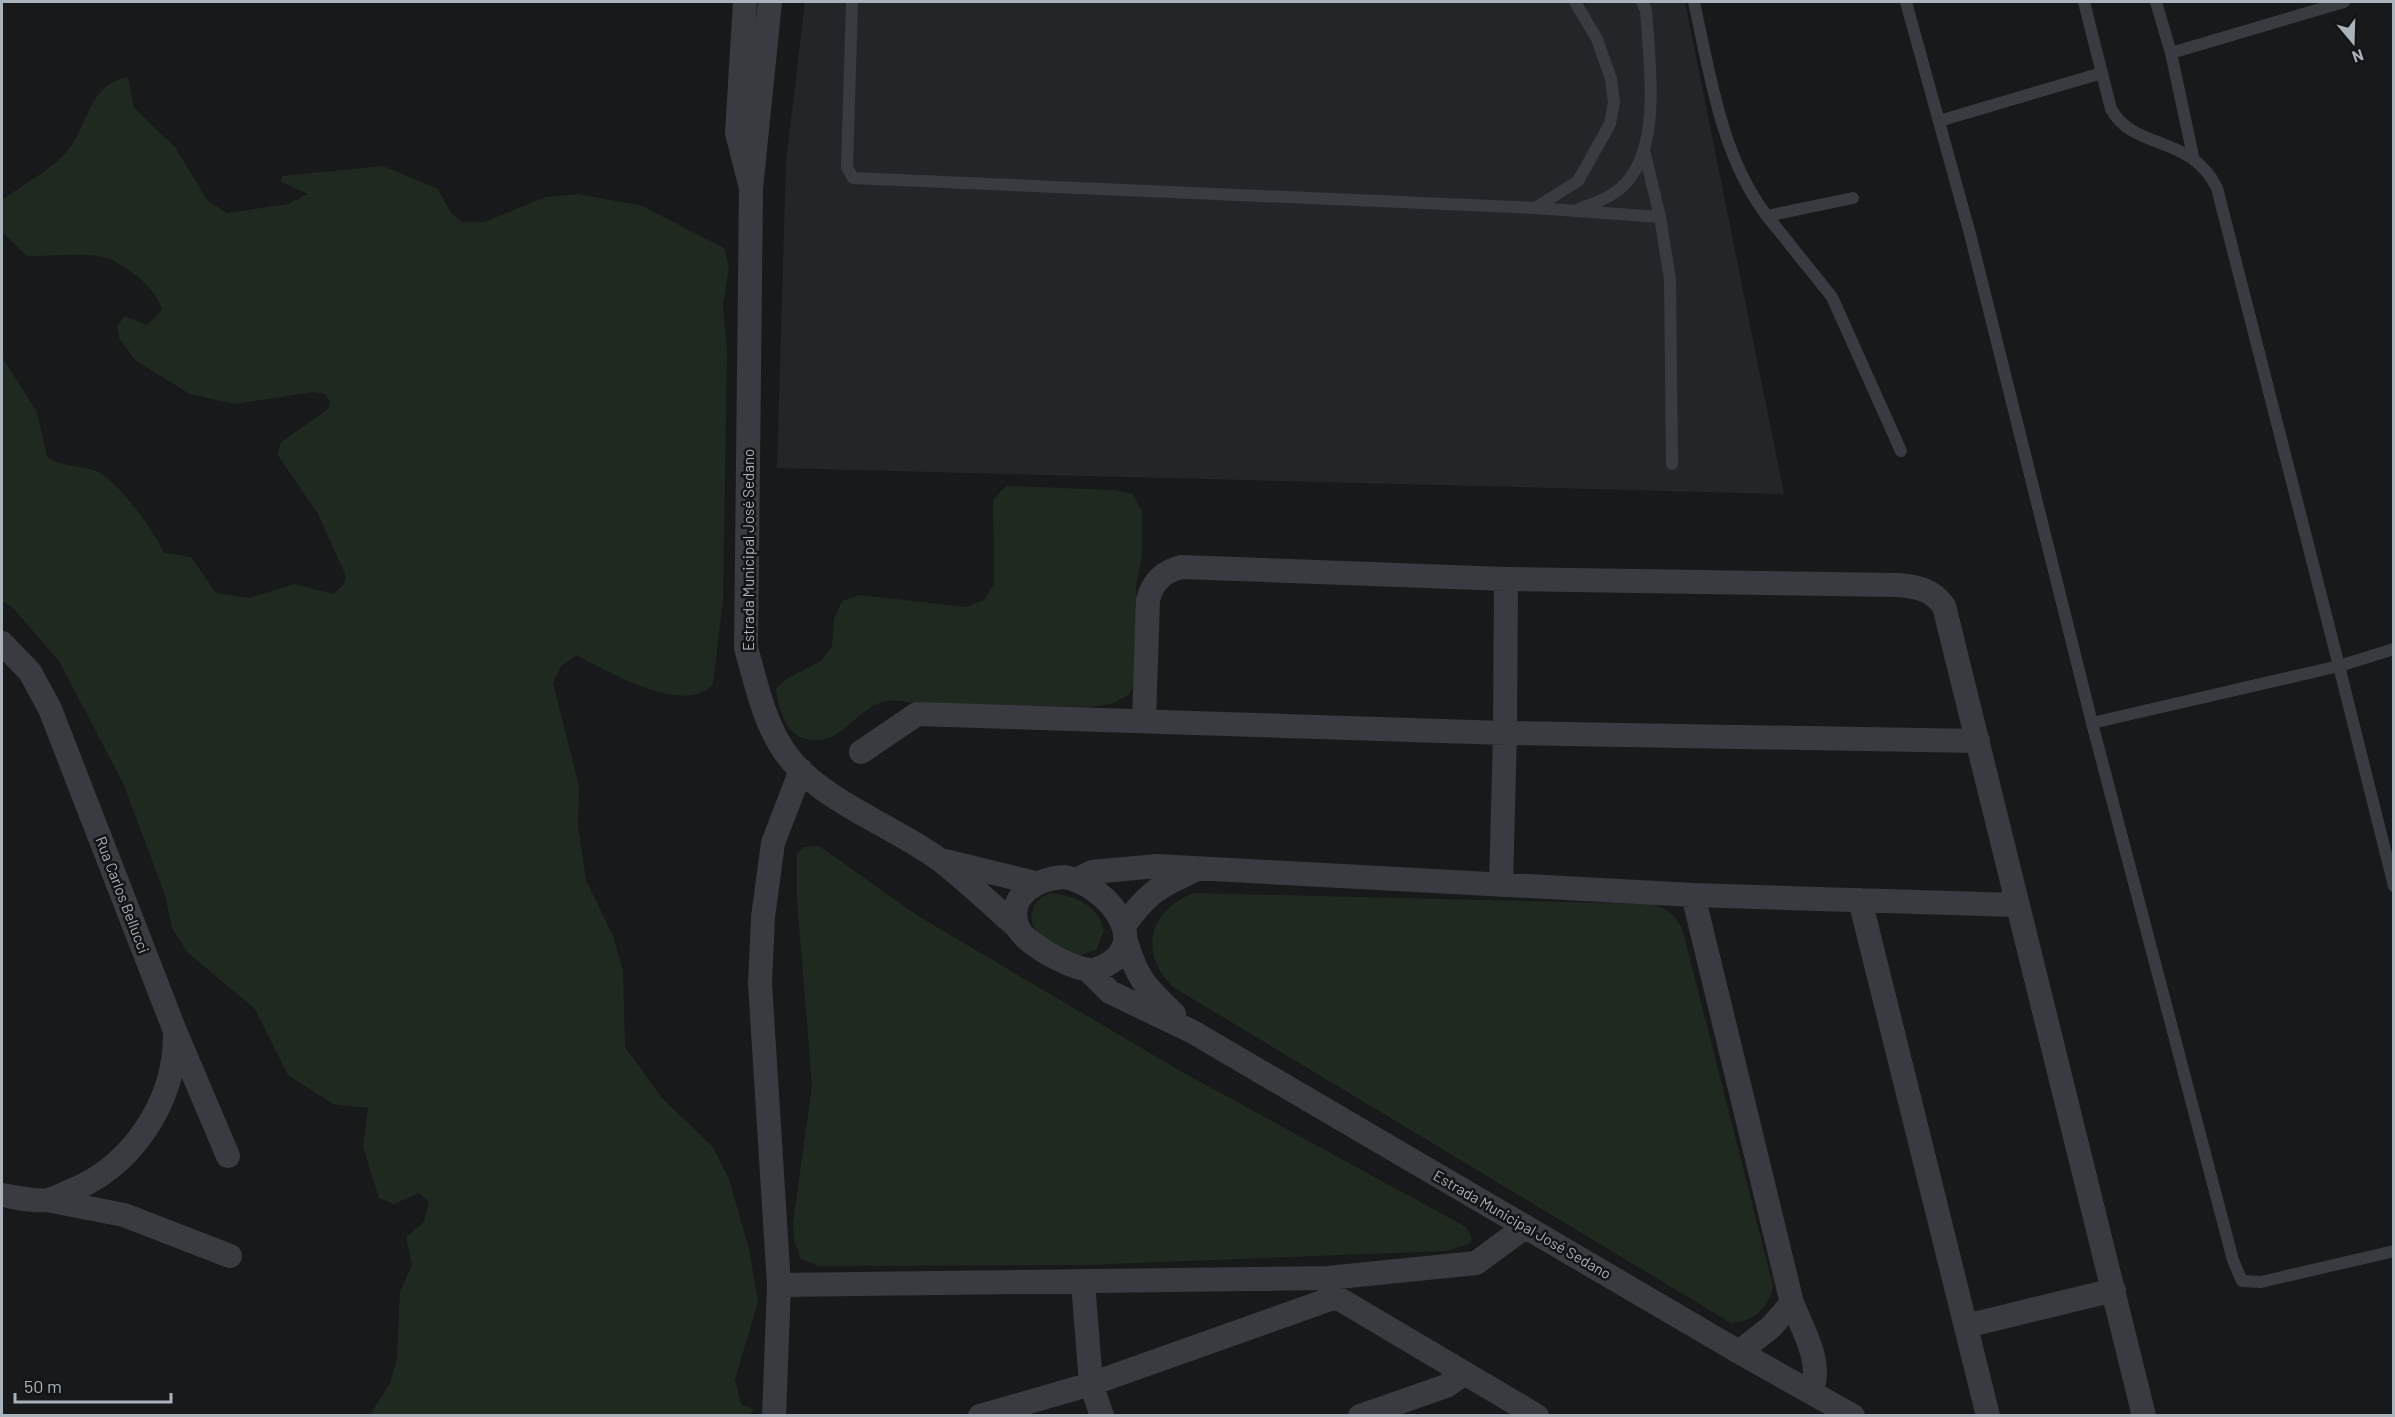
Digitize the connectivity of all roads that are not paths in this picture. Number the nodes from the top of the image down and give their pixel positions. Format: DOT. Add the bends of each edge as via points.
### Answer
graph roads {
  1 [pos="745,2"];
  2 [pos="770,2"];
  3 [pos="852,2"];
  4 [pos="1575,2"];
  5 [pos="1642,2"];
  6 [pos="1694,2"];
  7 [pos="1906,2"];
  8 [pos="2084,2"];
  9 [pos="2156,2"];
  10 [pos="2344,2"];
  11 [pos="2170,53"];
  12 [pos="2102,73"];
  13 [pos="1939,121"];
  14 [pos="1645,154"];
  15 [pos="2193,156"];
  16 [pos="751,188"];
  17 [pos="1853,198"];
  18 [pos="1535,208"];
  19 [pos="1572,211"];
  20 [pos="1767,216"];
  21 [pos="1660,217"];
  22 [pos="1901,451"];
  23 [pos="1672,464"];
  24 [pos="1506,579"];
  25 [pos="2,643"];
  26 [pos="2394,650"];
  27 [pos="2339,666"];
  28 [pos="1144,720"];
  29 [pos="2092,723"];
  30 [pos="1505,733"];
  31 [pos="1978,741"];
  32 [pos="861,752"];
  33 [pos="801,770"];
  34 [pos="939,860"];
  35 [pos="1197,869"];
  36 [pos="1078,879"];
  37 [pos="1035,883"];
  38 [pos="1501,885"];
  39 [pos="2394,886"];
  40 [pos="1693,896"];
  41 [pos="1860,900"];
  42 [pos="2016,905"];
  43 [pos="1019,929"];
  44 [pos="1125,934"];
  45 [pos="1090,972"];
  46 [pos="175,1031"];
  47 [pos="1193,1032"];
  48 [pos="228,1156"];
  49 [pos="2,1195"];
  50 [pos="47,1200"];
  51 [pos="1525,1227"];
  52 [pos="2394,1251"];
  53 [pos="230,1256"];
  54 [pos="1083,1282"];
  55 [pos="779,1285"];
  56 [pos="1332,1287"];
  57 [pos="2114,1290"];
  58 [pos="1792,1303"];
  59 [pos="1966,1326"];
  60 [pos="1738,1352"];
  61 [pos="1465,1373"];
  62 [pos="1092,1384"];
  63 [pos="1810,1391"];
  64 [pos="774,1416"];
  65 [pos="980,1416"];
  66 [pos="1102,1416"];
  67 [pos="1360,1416"];
  68 [pos="1537,1416"];
  69 [pos="1852,1416"];
  70 [pos="1988,1416"];
  71 [pos="2144,1416"];
  1 -- 16 [label="street, Estrada Municipal José Sedano" via="737,133"];
  2 -- 16 [label="street, Estrada Municipal José Sedano"];
  3 -- 18 [label="lane" via="846,167 853,177"];
  4 -- 18 [label="lane" via="1597,39 1611,79 1611,124 1578,181"];
  5 -- 14 [label="lane" via="1646,10 1651,85"];
  6 -- 20 [label="lane" via="1714,94 1740,175"];
  7 -- 13 [label="lane"];
  8 -- 12 [label="lane"];
  9 -- 11 [label="lane"];
  10 -- 11 [label="lane"];
  11 -- 15 [label="lane"];
  12 -- 13 [label="lane"];
  12 -- 15 [label="lane" via="2111,110 2119,123"];
  13 -- 29 [label="lane"];
  14 -- 19 [label="lane" via="1630,179 1613,195"];
  14 -- 21 [label="lane"];
  15 -- 27 [label="lane" via="2210,173 2217,188"];
  16 -- 33 [label="street, Estrada Municipal José Sedano" via="746,648 762,704 779,743"];
  17 -- 20 [label="lane"];
  18 -- 19 [label="lane"];
  19 -- 21 [label="lane"];
  20 -- 22 [label="lane" via="1832,297"];
  21 -- 23 [label="lane" via="1670,279"];
  24 -- 28 [label="street" via="1181,567 1167,571 1151,589 1148,600"];
  24 -- 30 [label="street"];
  24 -- 31 [label="street" via="1923,588 1934,593 1944,606"];
  25 -- 46 [label="street, Rua Carlos Bellucci" via="30,672 50,709"];
  26 -- 27 [label="lane"];
  27 -- 29 [label="lane"];
  27 -- 39 [label="lane"];
  28 -- 30 [label="street"];
  28 -- 32 [label="street" via="917,714"];
  29 -- 52 [label="lane" via="2233,1260 2242,1281 2261,1282"];
  30 -- 31 [label="street"];
  30 -- 38 [label="street"];
  31 -- 42 [label="street"];
  33 -- 34 [label="street, Estrada Municipal José Sedano" via="839,799"];
  33 -- 55 [label="street" via="773,843 763,916 761,972"];
  34 -- 37 [label="street, Estrada Municipal José Sedano"];
  34 -- 43 [label="street, Estrada Municipal José Sedano"];
  35 -- 36 [label="street" via="1157,866 1092,872"];
  35 -- 38 [label="street"];
  35 -- 44 [label="street" via="1158,887 1140,903"];
  36 -- 37 [label="street" via="1049,878"];
  36 -- 44 [label="street" via="1107,902"];
  37 -- 43 [label="street" via="1019,897"];
  38 -- 40 [label="street"];
  40 -- 41 [label="street"];
  40 -- 58 [label="street"];
  41 -- 42 [label="street"];
  41 -- 59 [label="street"];
  42 -- 57 [label="street"];
  43 -- 45 [label="street" via="1052,955"];
  44 -- 45 [label="street" via="1122,954 1111,964"];
  44 -- 47 [label="street, Estrada Municipal José Sedano" via="1135,970 1146,987"];
  45 -- 47 [label="street, Estrada Municipal José Sedano" via="1110,992"];
  46 -- 48 [label="street, Rua Carlos Bellucci"];
  46 -- 50 [label="street" via="175,1061 152,1122 123,1158 90,1184"];
  47 -- 51 [label="street, Estrada Municipal José Sedano"];
  49 -- 50 [label="street"];
  50 -- 53 [label="street" via="124,1215"];
  51 -- 56 [label="street" via="1476,1263"];
  51 -- 60 [label="street, Estrada Municipal José Sedano"];
  54 -- 55 [label="street"];
  54 -- 56 [label="street"];
  54 -- 62 [label="street"];
  55 -- 64 [label="street"];
  56 -- 61 [label="street"];
  56 -- 62 [label="street"];
  57 -- 59 [label="street"];
  57 -- 71 [label="street"];
  58 -- 60 [label="street" via="1771,1327"];
  58 -- 63 [label="street" via="1814,1363 1815,1383"];
  59 -- 70 [label="street"];
  60 -- 63 [label="street, Estrada Municipal José Sedano"];
  61 -- 67 [label="street" via="1446,1386"];
  61 -- 68 [label="street"];
  62 -- 65 [label="street"];
  62 -- 66 [label="street"];
  63 -- 69 [label="street, Estrada Municipal José Sedano"];
}
